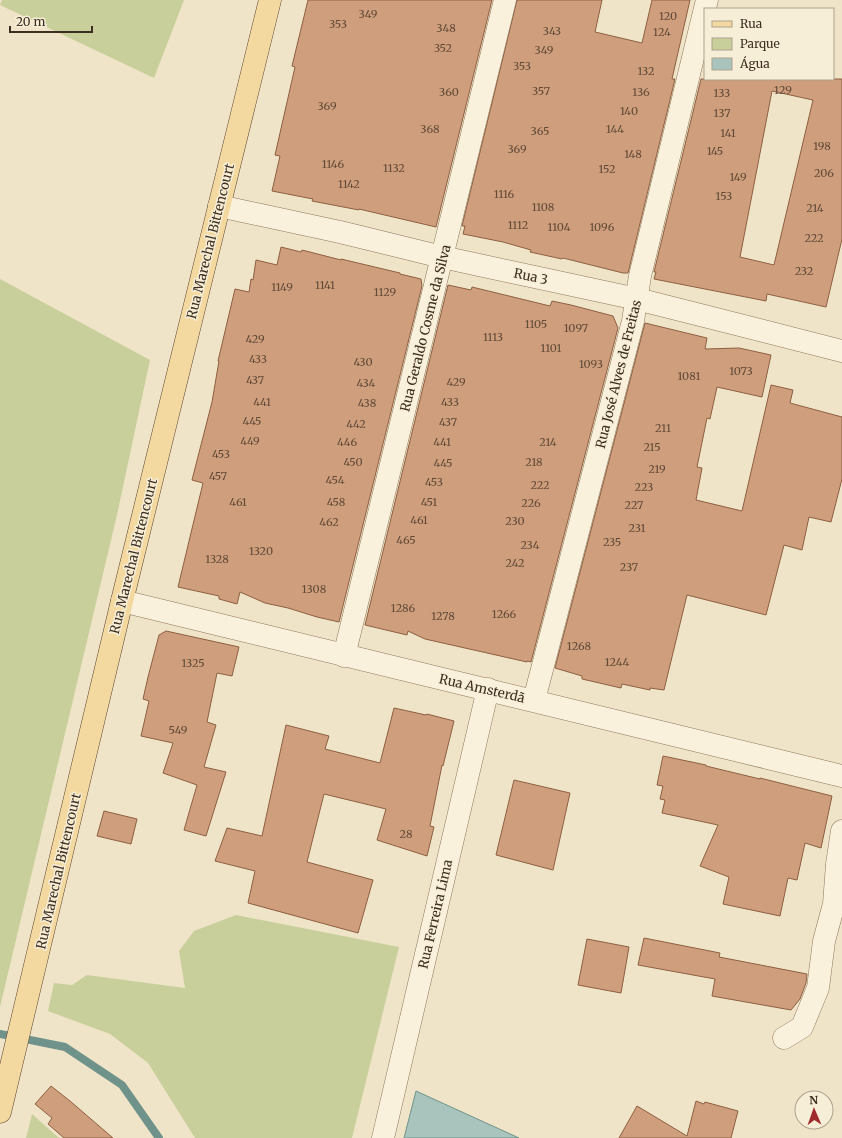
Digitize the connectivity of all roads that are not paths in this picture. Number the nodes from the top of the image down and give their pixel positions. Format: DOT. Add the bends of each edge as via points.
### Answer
graph roads {
  1 [pos="270,0"];
  2 [pos="505,0"];
  3 [pos="704,12"];
  4 [pos="219,206"];
  5 [pos="442,256"];
  6 [pos="636,299"];
  7 [pos="842,351"];
  8 [pos="122,601"];
  9 [pos="344,656"];
  10 [pos="488,689"];
  11 [pos="534,700"];
  12 [pos="842,776"];
  13 [pos="842,831"];
  14 [pos="784,1038"];
  15 [pos="0,1112"];
  16 [pos="383,1138"];
  1 -- 4 [label="main road, Rua Marechal Bittencourt"];
  2 -- 5 [label="street, Rua Geraldo Cosme da Silva"];
  3 -- 6 [label="street, Rua José Alves de Freitas"];
  4 -- 5 [label="street, Rua 3"];
  4 -- 8 [label="main road, Rua Marechal Bittencourt"];
  5 -- 6 [label="street, Rua 3"];
  5 -- 9 [label="street, Rua Geraldo Cosme da Silva"];
  6 -- 7 [label="street, Rua 3"];
  6 -- 11 [label="street, Rua José Alves de Freitas" via="633,321"];
  8 -- 9 [label="street, Rua Amsterdã"];
  8 -- 15 [label="main road, Rua Marechal Bittencourt"];
  9 -- 10 [label="street, Rua Amsterdã"];
  10 -- 11 [label="street, Rua Amsterdã"];
  10 -- 16 [label="street, Rua Ferreira Lima"];
  11 -- 12 [label="street, Rua Amsterdã"];
  13 -- 14 [label="street" via="836,864 834,904 824,941 818,988 802,1027"];
}
